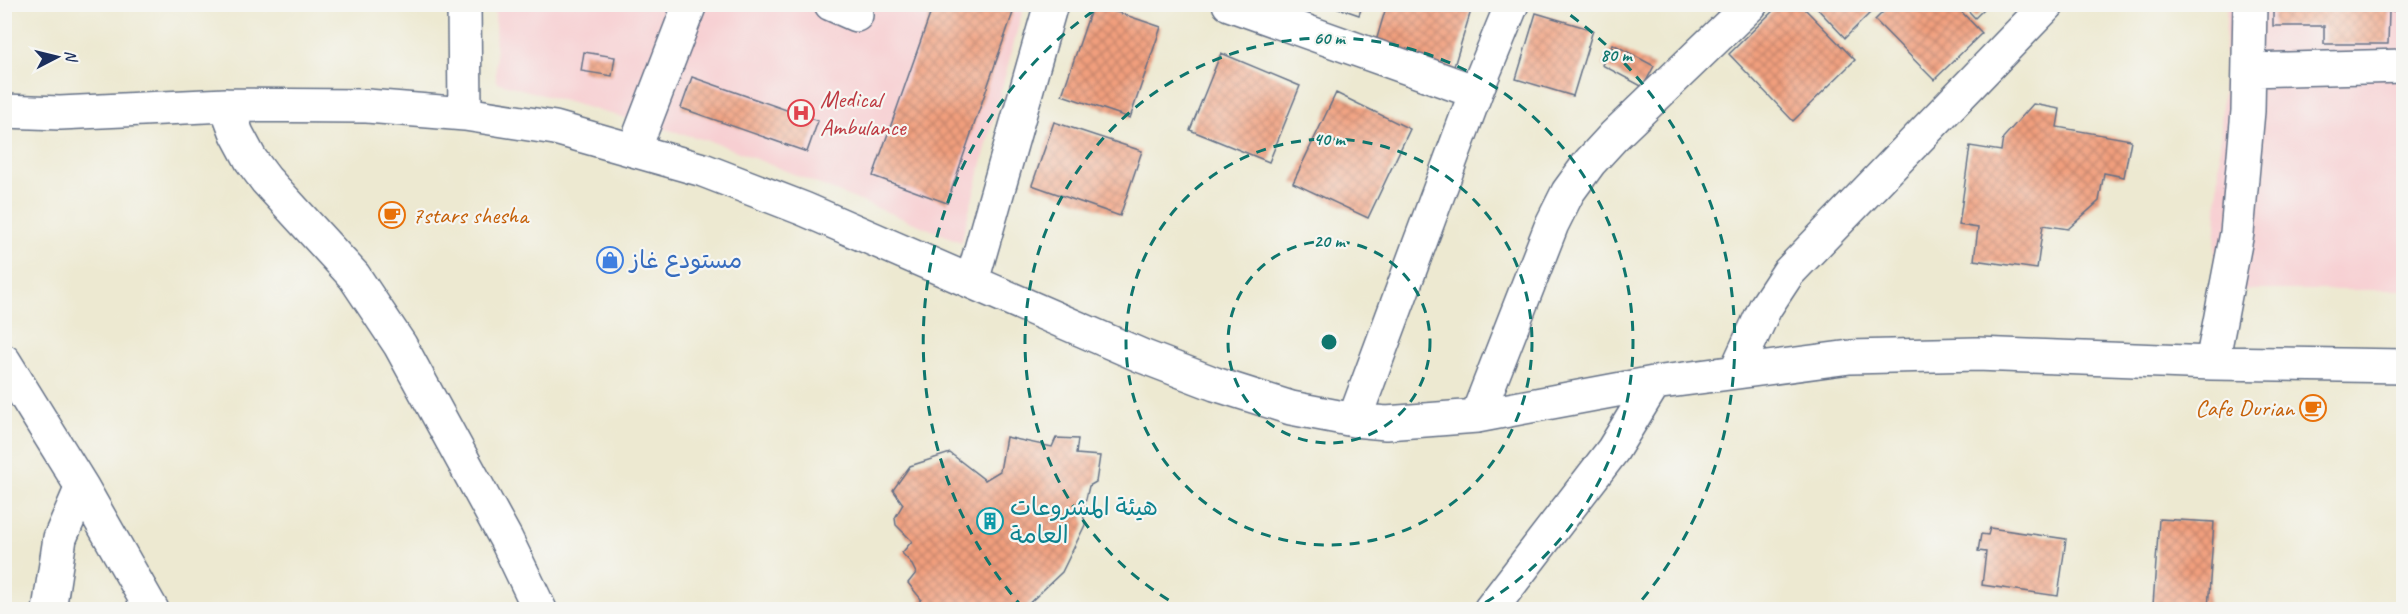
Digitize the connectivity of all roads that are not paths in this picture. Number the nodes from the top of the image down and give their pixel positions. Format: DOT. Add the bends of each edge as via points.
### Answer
graph roads {
  1 [pos="464,4"];
  2 [pos="690,4"];
  3 [pos="1051,4"];
  4 [pos="1229,4"];
  5 [pos="1512,4"];
  6 [pos="1751,4"];
  7 [pos="2048,4"];
  8 [pos="2250,4"];
  9 [pos="2403,66"];
  10 [pos="2249,69"];
  11 [pos="1476,92"];
  12 [pos="226,105"];
  13 [pos="4,111"];
  14 [pos="465,114"];
  15 [pos="634,150"];
  16 [pos="972,281"];
  17 [pos="5,362"];
  18 [pos="2212,363"];
  19 [pos="2403,366"];
  20 [pos="1736,371"];
  21 [pos="1654,383"];
  22 [pos="1477,416"];
  23 [pos="1354,420"];
  24 [pos="82,487"];
  25 [pos="49,609"];
  26 [pos="152,609"];
  27 [pos="540,609"];
  28 [pos="1490,609"];
  1 -- 14 [label="street"];
  2 -- 15 [label="street"];
  3 -- 16 [label="street"];
  4 -- 11 [label="street"];
  5 -- 11 [label="street"];
  6 -- 22 [label="street" via="1614,136 1568,192"];
  7 -- 20 [label="street" via="1788,273 1765,308"];
  8 -- 10 [label="street"];
  9 -- 10 [label="street"];
  10 -- 18 [label="street" via="2237,233"];
  11 -- 23 [label="street"];
  12 -- 13 [label="street" via="60,113"];
  12 -- 14 [label="street" via="367,106"];
  12 -- 27 [label="street" via="251,160 354,276 400,345"];
  14 -- 15 [label="street" via="555,128"];
  15 -- 16 [label="street" via="703,170 804,209"];
  16 -- 23 [label="street" via="1215,384 1292,408"];
  17 -- 24 [label="street"];
  18 -- 19 [label="street"];
  18 -- 20 [label="street" via="1977,354 1850,357"];
  20 -- 21 [label="street"];
  21 -- 22 [label="street"];
  21 -- 28 [label="street" via="1613,450"];
  22 -- 23 [label="street" via="1407,422"];
  24 -- 25 [label="street" via="60,538"];
  24 -- 26 [label="street"];
}
